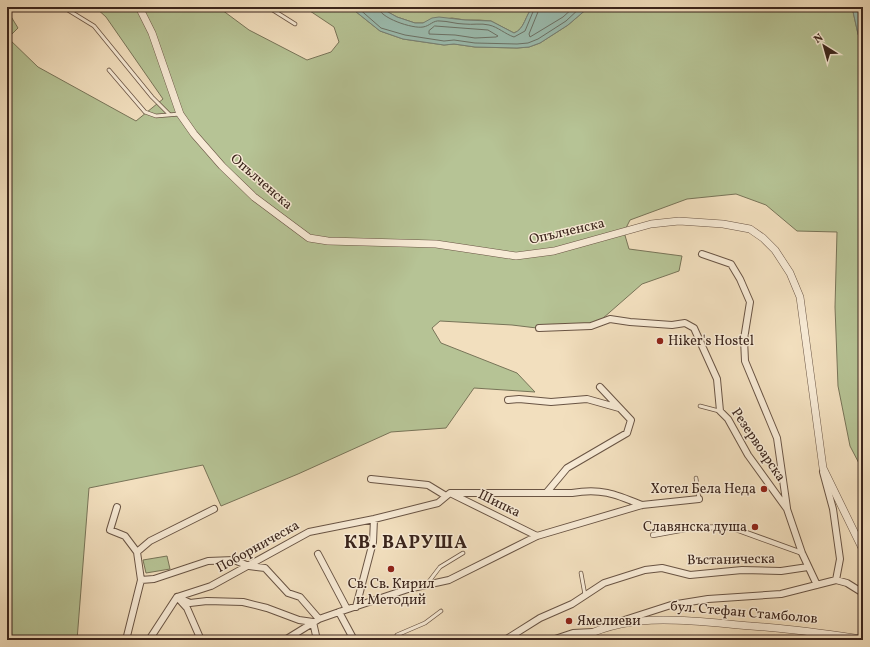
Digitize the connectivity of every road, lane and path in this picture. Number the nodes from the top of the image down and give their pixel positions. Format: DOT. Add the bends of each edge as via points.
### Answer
graph roads {
  1 [pos="63,7"];
  2 [pos="139,7"];
  3 [pos="268,7"];
  4 [pos="295,24"];
  5 [pos="109,70"];
  6 [pos="180,114"];
  7 [pos="170,115"];
  8 [pos="702,254"];
  9 [pos="539,328"];
  10 [pos="600,387"];
  11 [pos="508,400"];
  12 [pos="700,406"];
  13 [pos="619,408"];
  14 [pos="720,411"];
  15 [pos="822,468"];
  16 [pos="696,478"];
  17 [pos="371,479"];
  18 [pos="547,492"];
  19 [pos="448,495"];
  20 [pos="699,499"];
  21 [pos="642,505"];
  22 [pos="117,506"];
  23 [pos="787,509"];
  24 [pos="214,510"];
  25 [pos="374,518"];
  26 [pos="653,535"];
  27 [pos="537,536"];
  28 [pos="863,550"];
  29 [pos="137,552"];
  30 [pos="463,553"];
  31 [pos="802,553"];
  32 [pos="318,554"];
  33 [pos="249,566"];
  34 [pos="808,567"];
  35 [pos="581,573"];
  36 [pos="141,580"];
  37 [pos="836,580"];
  38 [pos="426,585"];
  39 [pos="817,585"];
  40 [pos="863,593"];
  41 [pos="585,595"];
  42 [pos="177,597"];
  43 [pos="356,607"];
  44 [pos="347,609"];
  45 [pos="441,611"];
  46 [pos="339,612"];
  47 [pos="316,621"];
  48 [pos="602,629"];
  49 [pos="593,632"];
  50 [pos="863,639"];
  51 [pos="126,640"];
  52 [pos="149,640"];
  53 [pos="201,640"];
  54 [pos="285,640"];
  55 [pos="317,640"];
  56 [pos="354,640"];
  57 [pos="394,640"];
  58 [pos="505,640"];
  59 [pos="552,640"];
  60 [pos="577,640"];
  1 -- 7 [label="lane" via="94,26"];
  2 -- 6 [label="street, Опълченска" via="152,33"];
  3 -- 4 [label="lane"];
  5 -- 7 [label="lane" via="145,112 156,116"];
  6 -- 7 [label="lane"];
  6 -- 15 [label="street, Опълченска" via="194,134 248,192 309,238 328,241 436,244 516,256 554,251 651,224 679,221 750,229 775,250 790,273 800,297"];
  8 -- 23 [label="street" via="731,264 750,302 744,339 745,361 777,438"];
  9 -- 14 [label="street, Резервоарска" via="591,326 610,319 672,325 685,323 694,328 717,379"];
  10 -- 13 [label="street"];
  11 -- 13 [label="street" via="551,402 587,399"];
  12 -- 14 [label="lane"];
  13 -- 18 [label="street" via="631,420 627,432 567,468"];
  14 -- 23 [label="street, Резервоарска" via="728,419 748,455"];
  15 -- 28 [label="street, Опълченска"];
  15 -- 37 [label="street" via="833,509 840,558"];
  16 -- 20 [label="lane"];
  17 -- 19 [label="street" via="428,485"];
  18 -- 19 [label="street, Поборническа"];
  18 -- 21 [label="street, Поборническа" via="572,493 591,489 617,494"];
  19 -- 25 [label="street, Поборническа" via="438,503"];
  19 -- 27 [label="street, Шипка"];
  20 -- 21 [label="street"];
  21 -- 27 [label="street"];
  22 -- 29 [label="street" via="110,530 125,536"];
  23 -- 31 [label="street, Резервоарска"];
  24 -- 29 [label="street" via="150,541"];
  25 -- 33 [label="street, Поборническа" via="309,532"];
  25 -- 43 [label="street" via="373,542"];
  26 -- 31 [label="street" via="691,528 730,527"];
  27 -- 38 [label="street" via="449,580"];
  29 -- 36 [label="street"];
  30 -- 38 [label="lane" via="440,567"];
  31 -- 34 [label="street, Резервоарска"];
  32 -- 44 [label="street"];
  33 -- 36 [label="street" via="234,560 208,561 154,579"];
  33 -- 42 [label="street, Поборническа" via="211,586"];
  33 -- 47 [label="street" via="265,568 288,593 300,597"];
  34 -- 39 [label="street, Резервоарска"];
  34 -- 41 [label="street, Въстаническа" via="781,571 742,570 690,574 655,568 610,580"];
  35 -- 41 [label="lane"];
  36 -- 51 [label="street"];
  37 -- 39 [label="street"];
  37 -- 40 [label="street" via="847,583"];
  38 -- 43 [label="street"];
  39 -- 48 [label="street" via="768,596 708,599 671,605 621,620"];
  41 -- 58 [label="street, Въстаническа" via="572,604 536,620"];
  42 -- 47 [label="street" via="190,603 243,602 299,620"];
  42 -- 52 [label="street"];
  42 -- 53 [label="street" via="187,608"];
  43 -- 44 [label="street"];
  44 -- 46 [label="street"];
  45 -- 57 [label="lane" via="425,624 397,635"];
  46 -- 47 [label="street"];
  46 -- 56 [label="street"];
  47 -- 54 [label="street"];
  47 -- 55 [label="street"];
  48 -- 49 [label="street, бул. Стефан Стамболов"];
  48 -- 50 [label="street, бул. Стефан Стамболов" via="640,621 673,619 765,626"];
  49 -- 59 [label="street" via="573,633"];
  49 -- 60 [label="street, бул. Стефан Стамболов"];
}
